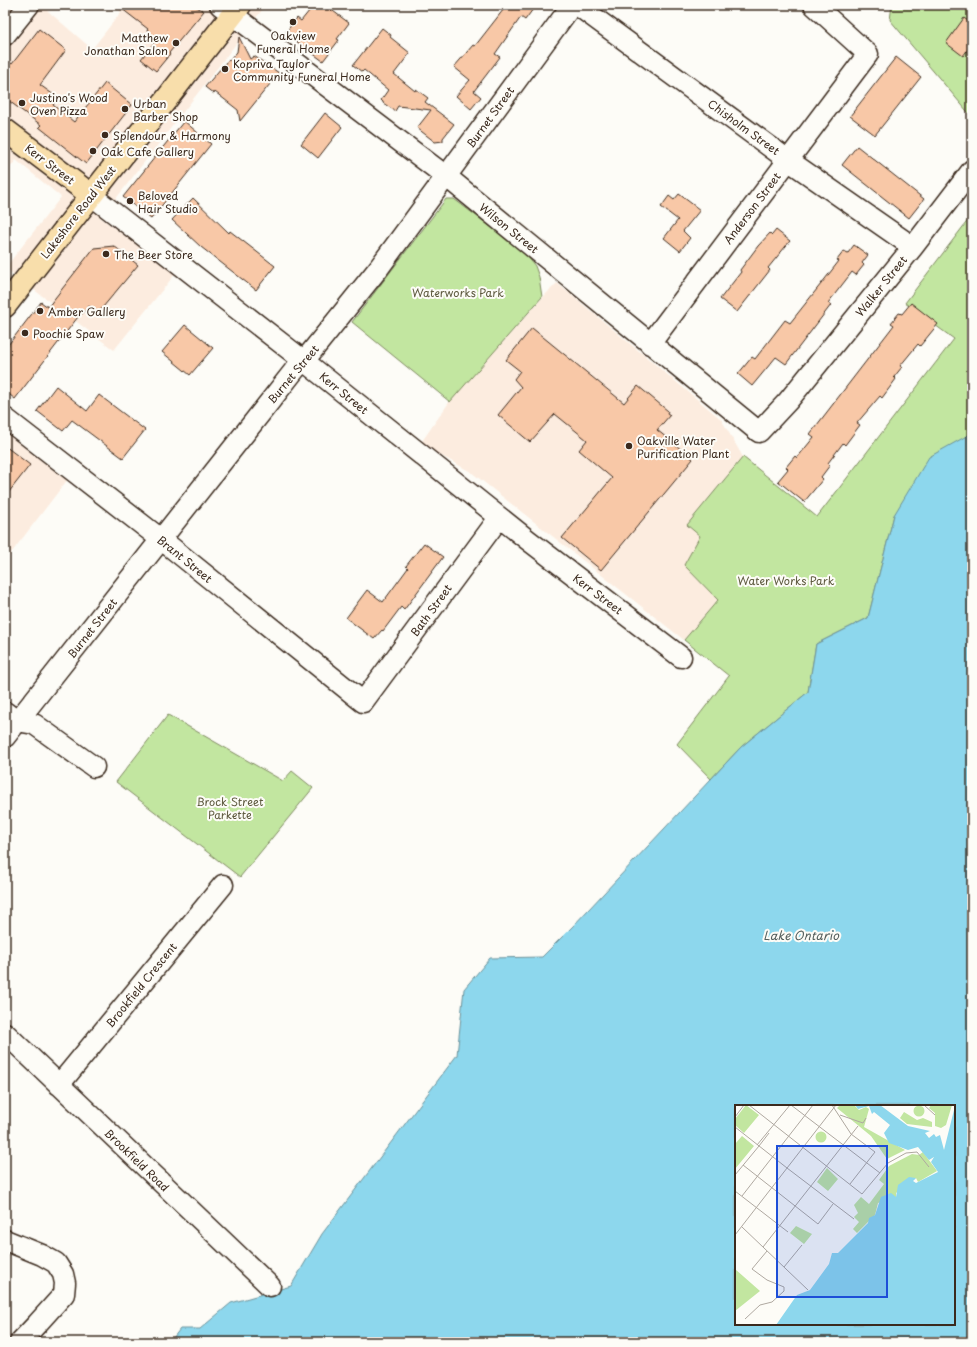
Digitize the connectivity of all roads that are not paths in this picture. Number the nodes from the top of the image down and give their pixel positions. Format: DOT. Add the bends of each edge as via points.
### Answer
graph roads {
  1 [pos="29,5"];
  2 [pos="572,5"];
  3 [pos="577,5"];
  4 [pos="814,5"];
  5 [pos="231,8"];
  6 [pos="5,35"];
  7 [pos="5,130"];
  8 [pos="788,160"];
  9 [pos="972,170"];
  10 [pos="447,177"];
  11 [pos="91,195"];
  12 [pos="912,247"];
  13 [pos="5,306"];
  14 [pos="650,344"];
  15 [pos="304,361"];
  16 [pos="788,401"];
  17 [pos="5,418"];
  18 [pos="499,518"];
  19 [pos="162,540"];
  20 [pos="681,657"];
  21 [pos="363,702"];
  22 [pos="11,717"];
  23 [pos="5,737"];
  24 [pos="94,766"];
  25 [pos="223,885"];
  26 [pos="5,1033"];
  27 [pos="59,1085"];
  28 [pos="5,1240"];
  29 [pos="270,1286"];
  30 [pos="20,1342"];
  1 -- 6 [label="street"];
  2 -- 10 [label="street, Burnet Street"];
  3 -- 8 [label="street, Chisholm Street"];
  4 -- 8 [label="street, Anderson Street" via="868,54"];
  5 -- 10 [label="street, Wilson Street"];
  5 -- 11 [label="main road, Lakeshore Road West"];
  7 -- 11 [label="main road, Kerr Street"];
  8 -- 12 [label="street, Chisholm Street"];
  8 -- 14 [label="street, Anderson Street"];
  9 -- 12 [label="street, Walker Street"];
  10 -- 14 [label="street, Wilson Street"];
  10 -- 15 [label="street, Burnet Street"];
  11 -- 13 [label="main road, Lakeshore Road West"];
  11 -- 15 [label="street, Kerr Street"];
  12 -- 16 [label="street, Walker Street"];
  14 -- 16 [label="street, Wilson Street" via="759,432"];
  15 -- 18 [label="street, Kerr Street"];
  15 -- 19 [label="street, Burnet Street"];
  17 -- 19 [label="street, Brant Street"];
  18 -- 20 [label="street, Kerr Street"];
  18 -- 21 [label="street, Bath Street"];
  19 -- 21 [label="street, Brant Street"];
  19 -- 22 [label="street, Burnet Street"];
  22 -- 23 [label="street, Burnet Street"];
  22 -- 24 [label="street" via="34,724"];
  25 -- 27 [label="street, Brookfield Crescent"];
  26 -- 27 [label="street, Brookfield Road"];
  27 -- 29 [label="street, Brookfield Road"];
  28 -- 30 [label="street" via="56,1263 65,1283 64,1294"];
}
